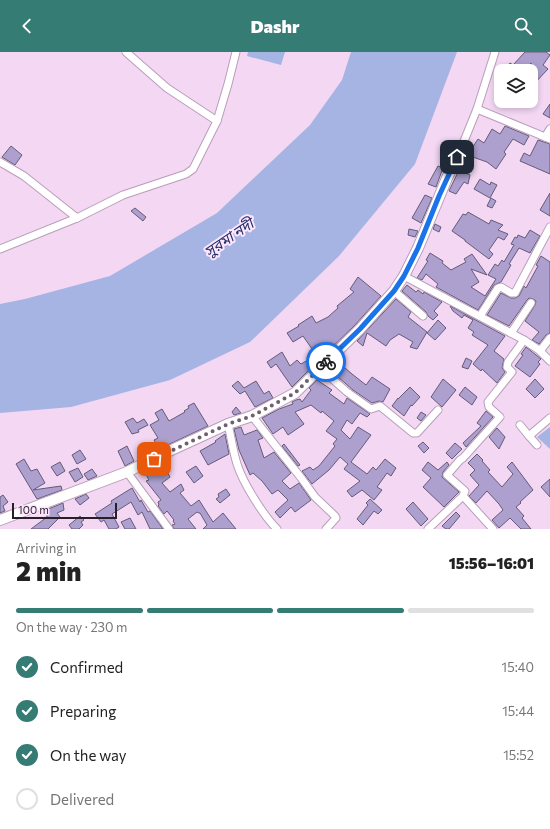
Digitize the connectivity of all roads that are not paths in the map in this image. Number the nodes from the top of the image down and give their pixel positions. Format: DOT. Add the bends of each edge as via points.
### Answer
graph roads {
  1 [pos="126,52"];
  2 [pos="236,52"];
  3 [pos="495,52"];
  4 [pos="478,109"];
  5 [pos="217,121"];
  6 [pos="550,129"];
  7 [pos="547,138"];
  8 [pos="462,146"];
  9 [pos="0,162"];
  10 [pos="77,218"];
  11 [pos="550,227"];
  12 [pos="0,249"];
  13 [pos="404,276"];
  14 [pos="394,291"];
  15 [pos="530,303"];
  16 [pos="423,316"];
  17 [pos="480,316"];
  18 [pos="511,333"];
  19 [pos="550,338"];
  20 [pos="524,340"];
  21 [pos="540,351"];
  22 [pos="550,361"];
  23 [pos="320,368"];
  24 [pos="438,410"];
  25 [pos="252,416"];
  26 [pos="550,418"];
  27 [pos="228,424"];
  28 [pos="520,426"];
  29 [pos="529,436"];
  30 [pos="537,445"];
  31 [pos="127,472"];
  32 [pos="463,496"];
  33 [pos="0,520"];
  34 [pos="169,529"];
  35 [pos="277,529"];
  36 [pos="326,529"];
  37 [pos="428,529"];
  38 [pos="493,529"];
  1 -- 5 [label="street" via="168,88"];
  2 -- 5 [label="street"];
  3 -- 4 [label="street"];
  4 -- 7 [label="street"];
  4 -- 8 [label="street"];
  5 -- 10 [label="street" via="193,169 186,174 123,195"];
  6 -- 7 [label="street"];
  8 -- 13 [label="street"];
  9 -- 10 [label="street" via="24,176"];
  10 -- 12 [label="street"];
  11 -- 17 [label="street" via="515,292 498,288"];
  13 -- 14 [label="street"];
  13 -- 17 [label="street"];
  14 -- 16 [label="street"];
  14 -- 23 [label="street"];
  15 -- 18 [label="street"];
  17 -- 18 [label="street"];
  18 -- 20 [label="street"];
  19 -- 21 [label="street"];
  20 -- 21 [label="street"];
  20 -- 32 [label="street" via="508,362 507,367 512,372 488,402 489,407 500,417 448,475 465,491"];
  21 -- 22 [label="street"];
  23 -- 24 [label="street" via="371,409 380,406 413,433 417,433"];
  23 -- 25 [label="street" via="295,393"];
  25 -- 27 [label="street"];
  25 -- 36 [label="street" via="315,498 336,518"];
  26 -- 29 [label="street"];
  27 -- 31 [label="street"];
  27 -- 35 [label="street" via="237,464 249,489"];
  28 -- 29 [label="street"];
  29 -- 30 [label="street"];
  31 -- 33 [label="street"];
  31 -- 34 [label="street"];
  32 -- 37 [label="street"];
  32 -- 38 [label="street"];
}
